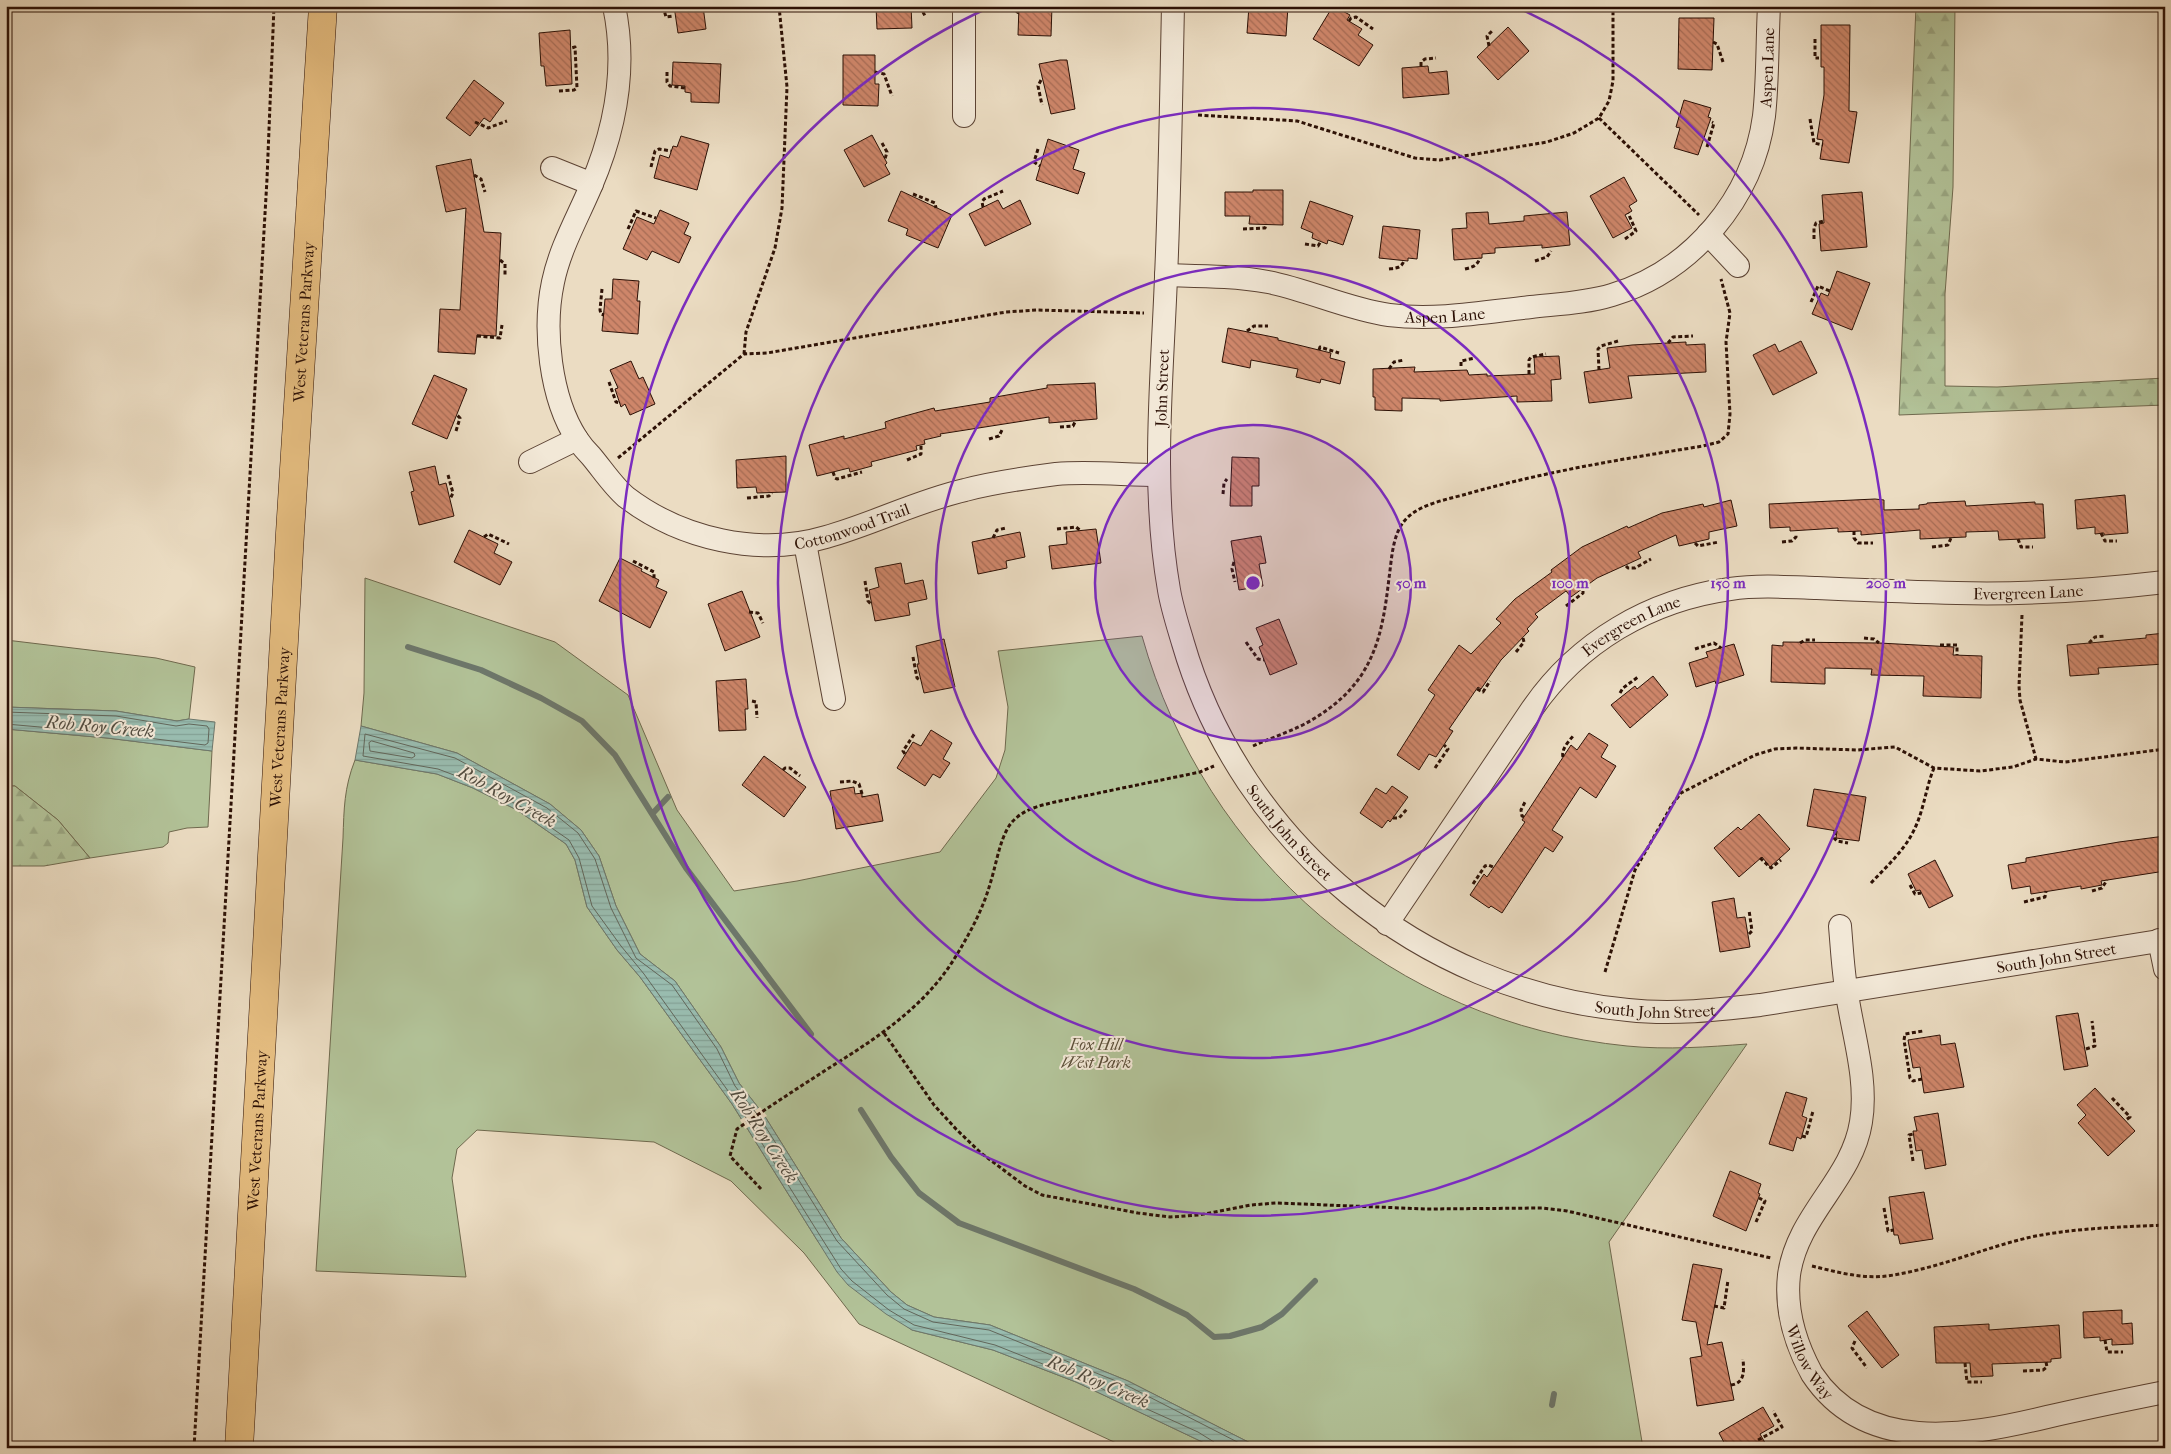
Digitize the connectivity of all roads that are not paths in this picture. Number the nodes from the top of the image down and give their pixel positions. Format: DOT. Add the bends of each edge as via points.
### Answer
graph roads {
  1 [pos="323,6"];
  2 [pos="614,6"];
  3 [pos="964,6"];
  4 [pos="1173,6"];
  5 [pos="1769,6"];
  6 [pos="964,116"];
  7 [pos="552,168"];
  8 [pos="592,184"];
  9 [pos="1708,234"];
  10 [pos="1738,266"];
  11 [pos="1166,274"];
  12 [pos="576,439"];
  13 [pos="530,462"];
  14 [pos="1159,475"];
  15 [pos="805,543"];
  16 [pos="2165,582"];
  17 [pos="834,699"];
  18 [pos="1231,758"];
  19 [pos="1387,924"];
  20 [pos="1840,926"];
  21 [pos="2162,940"];
  22 [pos="2165,969"];
  23 [pos="1846,992"];
  24 [pos="2165,1392"];
  25 [pos="239,1448"];
  1 -- 25 [label="main road, West Veterans Parkway"];
  2 -- 8 [label="street, Cottonwood Trail" via="618,24 619,82 610,132"];
  3 -- 6 [label="street"];
  4 -- 11 [label="street, John Street"];
  5 -- 9 [label="street, Aspen Lane" via="1764,117 1757,148 1745,181 1730,207"];
  7 -- 8 [label="street"];
  8 -- 12 [label="street, Cottonwood Trail" via="553,281 549,317 549,350 556,385"];
  9 -- 10 [label="street"];
  9 -- 11 [label="street, Aspen Lane" via="1676,263 1652,278 1610,296 1455,316 1389,315 1270,282"];
  11 -- 14 [label="street, John Street"];
  12 -- 13 [label="street"];
  12 -- 15 [label="street, Cottonwood Trail" via="625,496 686,531 722,541 749,544"];
  14 -- 15 [label="street, Cottonwood Trail" via="1058,474 1011,480 962,490"];
  14 -- 18 [label="street, John Street" via="1160,529 1169,594 1206,707"];
  15 -- 17 [label="street"];
  16 -- 19 [label="street, Evergreen Lane" via="2098,590 1959,594 1764,587 1730,589 1660,608 1603,636 1552,684"];
  18 -- 19 [label="street, South John Street" via="1293,840 1356,901"];
  19 -- 23 [label="street, South John Street" via="1434,952 1483,975 1596,1006 1629,1011 1713,1010"];
  20 -- 23 [label="street"];
  21 -- 22 [label="street"];
  21 -- 23 [label="street, South John Street"];
  23 -- 24 [label="street, Willow Way" via="1862,1083 1863,1110 1859,1133 1846,1166 1802,1233 1789,1276 1789,1311 1798,1348 1823,1391 1843,1412 1872,1428 1907,1438 1944,1439"];
}
